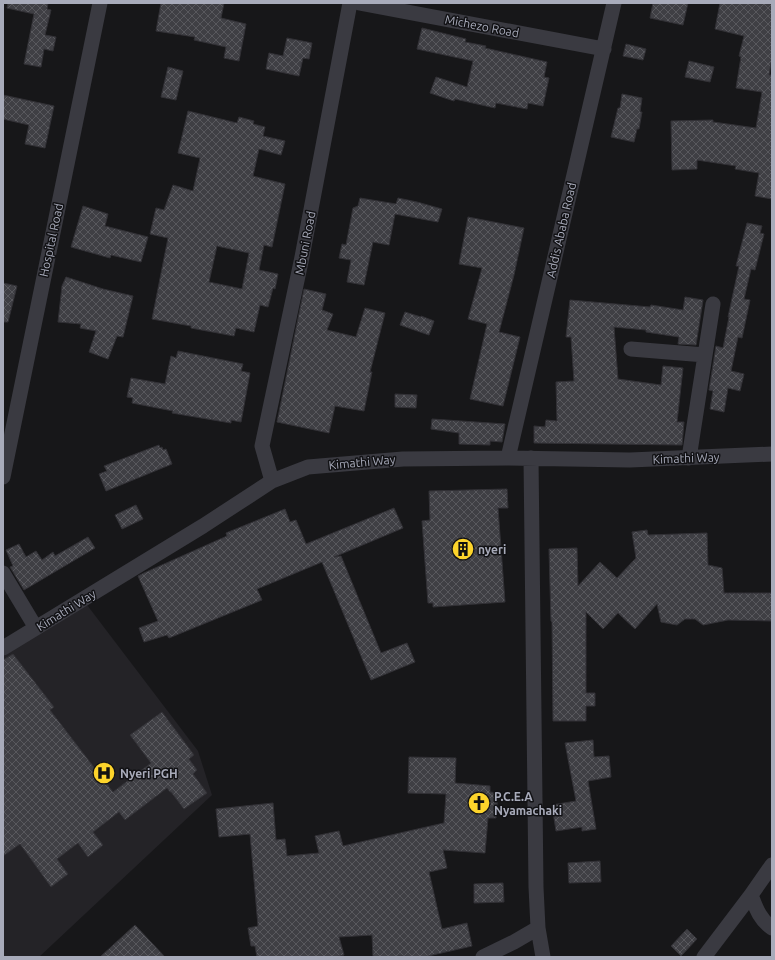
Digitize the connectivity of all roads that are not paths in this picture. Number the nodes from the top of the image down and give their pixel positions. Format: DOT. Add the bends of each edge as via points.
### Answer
graph roads {
  1 [pos="100,3"];
  2 [pos="350,3"];
  3 [pos="359,3"];
  4 [pos="614,3"];
  5 [pos="604,48"];
  6 [pos="713,304"];
  7 [pos="631,349"];
  8 [pos="705,355"];
  9 [pos="772,454"];
  10 [pos="508,458"];
  11 [pos="531,458"];
  12 [pos="689,458"];
  13 [pos="3,477"];
  14 [pos="272,481"];
  15 [pos="3,573"];
  16 [pos="36,628"];
  17 [pos="3,648"];
  18 [pos="772,865"];
  19 [pos="752,895"];
  20 [pos="538,928"];
  21 [pos="772,928"];
  22 [pos="483,957"];
  23 [pos="543,957"];
  24 [pos="704,957"];
  1 -- 13 [label="street, Hospital Road"];
  2 -- 14 [label="street, Mbuni Road" via="302,258 262,446"];
  3 -- 5 [label="street, Michezo Road"];
  4 -- 5 [label="street, Addis Ababa Road"];
  5 -- 10 [label="street, Addis Ababa Road"];
  6 -- 8 [label="street"];
  7 -- 8 [label="street"];
  8 -- 12 [label="street"];
  9 -- 12 [label="street, Kimathi Way"];
  10 -- 11 [label="street, Kimathi Way"];
  10 -- 14 [label="street, Kimathi Way" via="403,459 308,466"];
  11 -- 12 [label="street, Kimathi Way"];
  11 -- 20 [label="street"];
  14 -- 16 [label="street, Kimathi Way"];
  15 -- 16 [label="street"];
  16 -- 17 [label="street, Kimathi Way"];
  18 -- 19 [label="street"];
  19 -- 21 [label="street" via="763,920"];
  19 -- 24 [label="street"];
  20 -- 22 [label="street"];
  20 -- 23 [label="street"];
}
